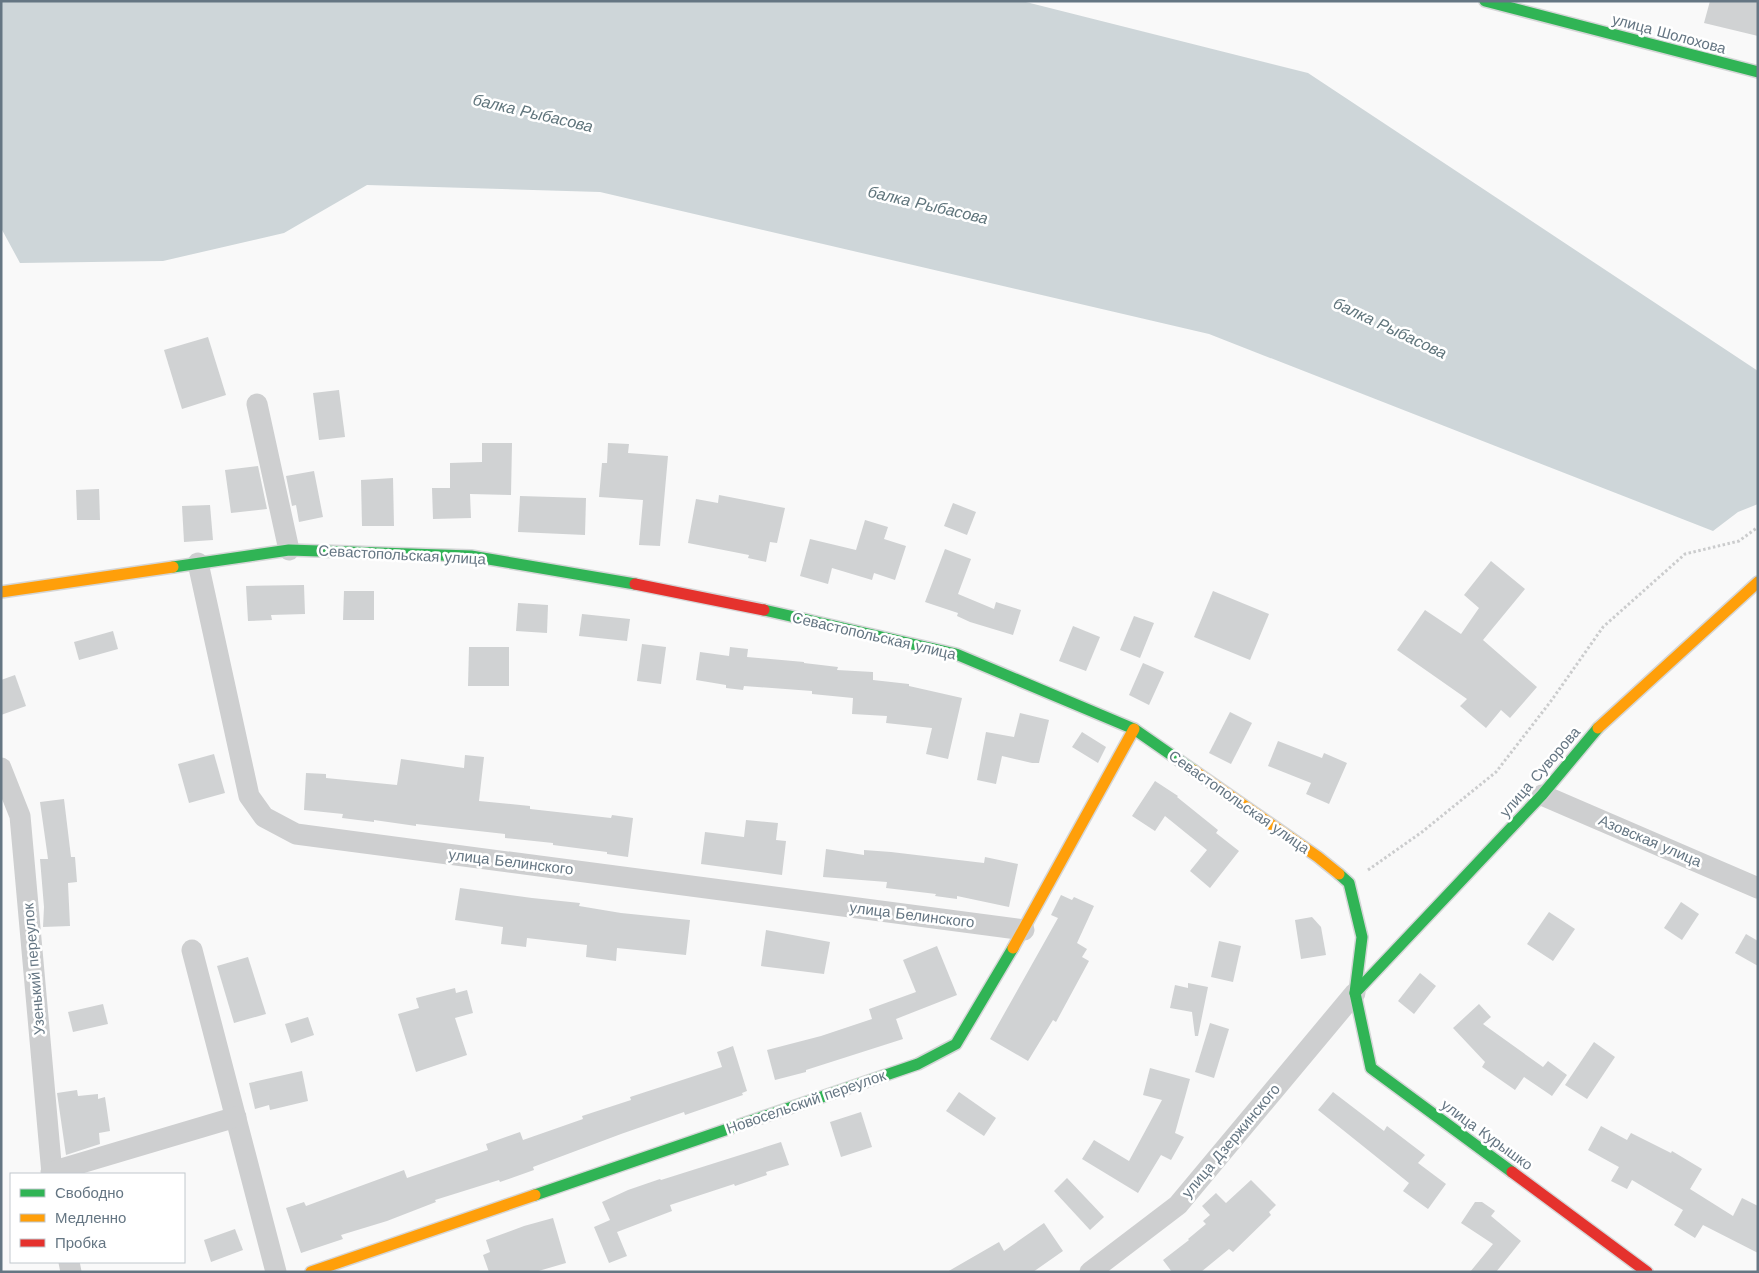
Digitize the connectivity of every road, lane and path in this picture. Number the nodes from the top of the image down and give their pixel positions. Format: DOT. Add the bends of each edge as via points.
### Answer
graph roads {
  1 [pos="1485,1"];
  2 [pos="1758,72"];
  3 [pos="257,404"];
  4 [pos="1758,527"];
  5 [pos="289,550"];
  6 [pos="198,563"];
  7 [pos="1758,582"];
  8 [pos="1,592"];
  9 [pos="1134,729"];
  10 [pos="1,768"];
  11 [pos="1542,795"];
  12 [pos="1350,883"];
  13 [pos="1758,888"];
  14 [pos="1024,930"];
  15 [pos="192,950"];
  16 [pos="1354,993"];
  17 [pos="236,1117"];
  18 [pos="52,1173"];
  19 [pos="276,1272"];
  20 [pos="311,1272"];
  21 [pos="1090,1272"];
  22 [pos="1647,1272"];
  1 -- 2 [label="main road, улица Шолохова"];
  3 -- 5 [label="street"];
  4 -- 12 [label="path" via="1738,540 1685,554 1604,627 1496,772 1422,832"];
  5 -- 6 [label="main road, Севастопольская улица"];
  5 -- 9 [label="main road, Севастопольская улица" via="471,556 616,580 773,612 956,654"];
  6 -- 8 [label="main road, Севастопольская улица"];
  6 -- 14 [label="street, улица Белинского" via="249,796 264,817 296,834"];
  7 -- 11 [label="main road, улица Суворова" via="1604,721"];
  9 -- 12 [label="main road, Севастопольская улица" via="1318,857"];
  9 -- 14 [label="main road, Новосельский переулок"];
  10 -- 18 [label="street, Узенький переулок" via="20,816"];
  11 -- 13 [label="street, Азовская улица"];
  11 -- 16 [label="main road, улица Суворова"];
  12 -- 16 [label="main road" via="1362,938"];
  14 -- 20 [label="main road, Новосельский переулок" via="956,1044 918,1064"];
  15 -- 17 [label="street"];
  16 -- 21 [label="street, улица Дзержинского" via="1178,1205"];
  16 -- 22 [label="main road, улица Курышко" via="1371,1068"];
  17 -- 18 [label="street"];
  17 -- 19 [label="street"];
}
